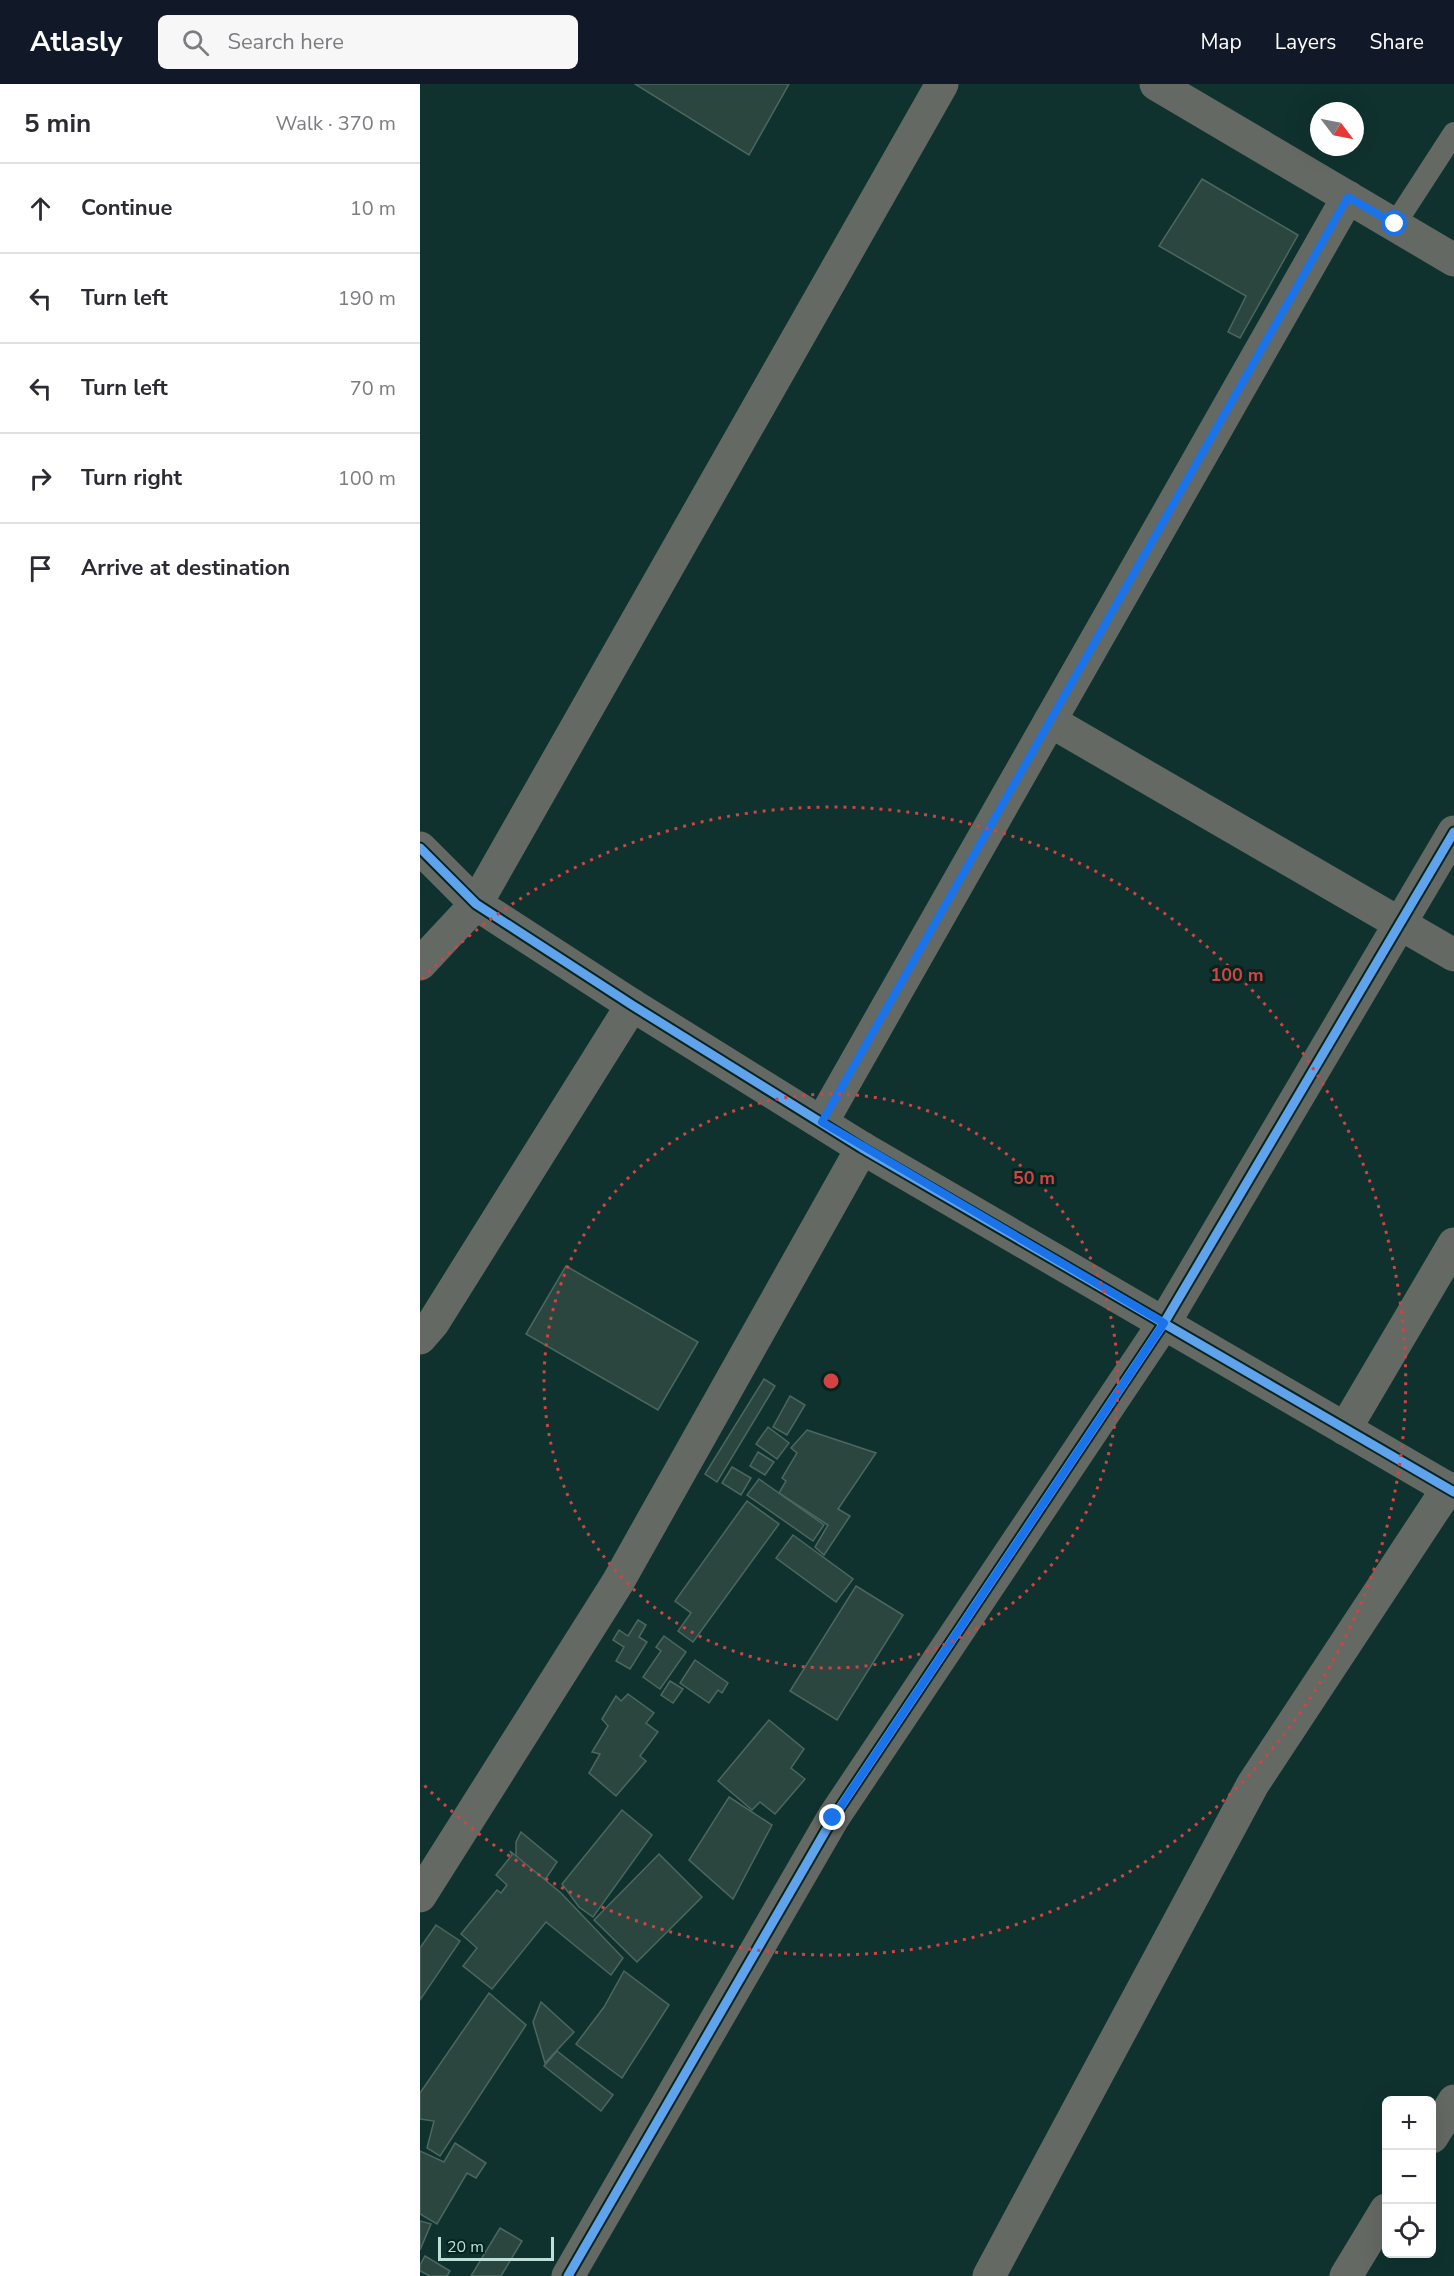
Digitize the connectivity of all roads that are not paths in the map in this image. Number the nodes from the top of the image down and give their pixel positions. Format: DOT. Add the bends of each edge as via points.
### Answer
graph roads {
  1 [pos="942,84"];
  2 [pos="1156,84"];
  3 [pos="1454,133"];
  4 [pos="1348,197"];
  5 [pos="1395,224"];
  6 [pos="1454,260"];
  7 [pos="1050,720"];
  8 [pos="1454,832"];
  9 [pos="420,848"];
  10 [pos="476,904"];
  11 [pos="1399,923"];
  12 [pos="1454,956"];
  13 [pos="420,964"];
  14 [pos="632,1005"];
  15 [pos="822,1122"];
  16 [pos="862,1148"];
  17 [pos="1454,1244"];
  18 [pos="1164,1323"];
  19 [pos="420,1338"];
  20 [pos="1345,1428"];
  21 [pos="1451,1490"];
  22 [pos="420,1896"];
  23 [pos="1454,2100"];
  24 [pos="1436,2129"];
  25 [pos="1382,2217"];
  26 [pos="568,2276"];
  27 [pos="989,2276"];
  28 [pos="1346,2276"];
  1 -- 10 [label="street"];
  2 -- 4 [label="street"];
  3 -- 5 [label="lane"];
  4 -- 5 [label="street"];
  4 -- 7 [label="street"];
  5 -- 6 [label="street"];
  7 -- 11 [label="street"];
  7 -- 15 [label="street"];
  8 -- 11 [label="street"];
  9 -- 10 [label="street"];
  10 -- 13 [label="street"];
  10 -- 14 [label="street"];
  11 -- 12 [label="street"];
  11 -- 18 [label="street"];
  14 -- 15 [label="street"];
  14 -- 19 [label="street"];
  15 -- 16 [label="street"];
  16 -- 18 [label="street"];
  16 -- 22 [label="street" via="618,1582"];
  17 -- 20 [label="street"];
  18 -- 20 [label="street"];
  18 -- 26 [label="street" via="833,1818"];
  20 -- 21 [label="street"];
  21 -- 27 [label="street" via="1253,1784"];
  23 -- 24 [label="street"];
  25 -- 28 [label="street"];
}
